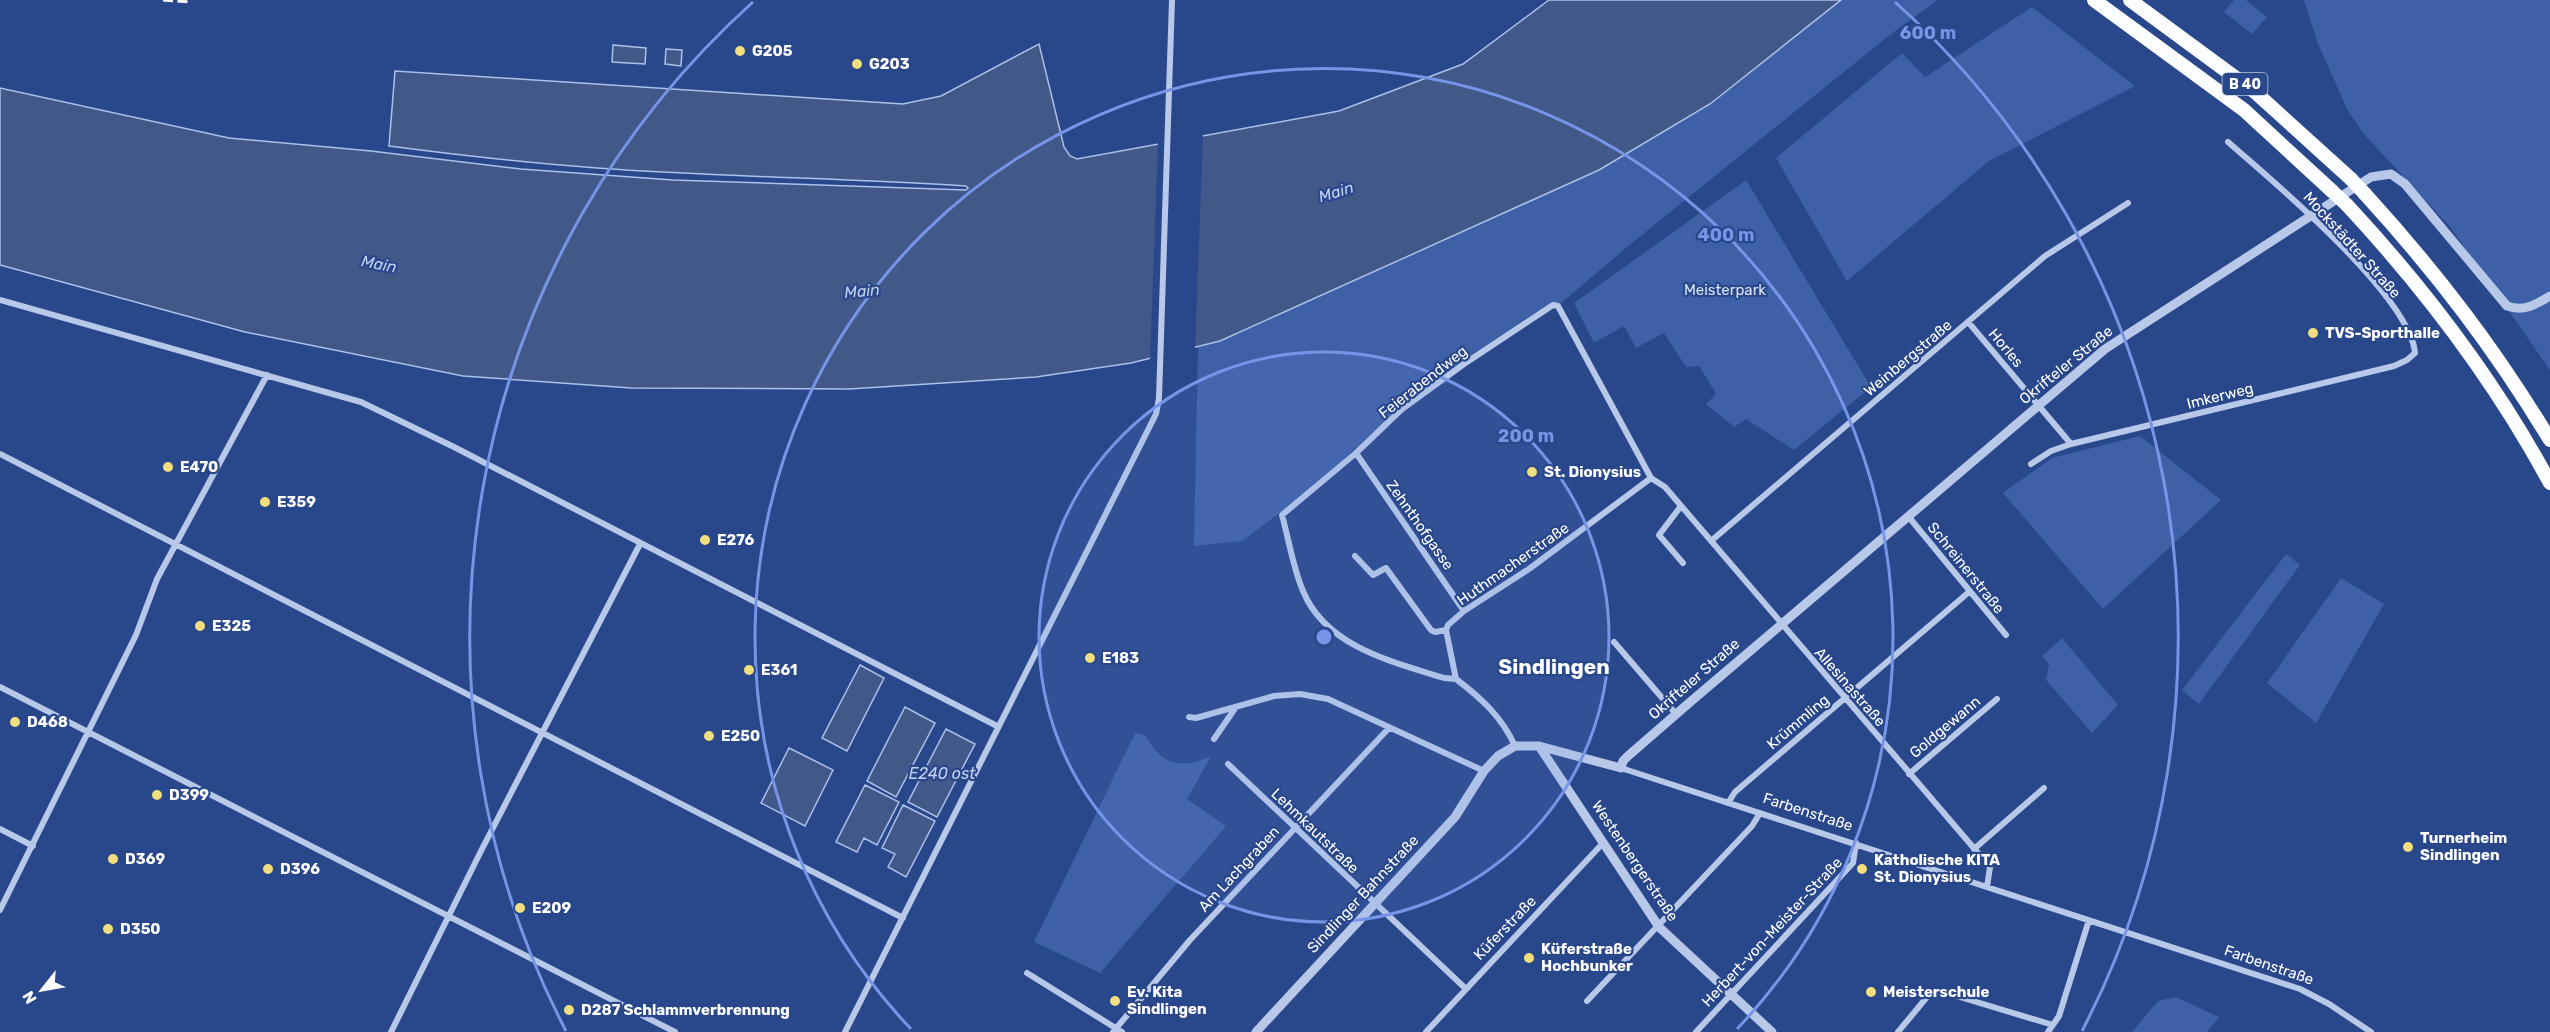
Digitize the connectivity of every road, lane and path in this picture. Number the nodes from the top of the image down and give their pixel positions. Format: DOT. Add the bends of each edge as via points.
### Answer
graph roads {
  1 [pos="1172,0"];
  2 [pos="2094,0"];
  3 [pos="2130,0"];
  4 [pos="2228,141"];
  5 [pos="2127,203"];
  6 [pos="2313,215"];
  7 [pos="2550,296"];
  8 [pos="0,300"];
  9 [pos="1560,307"];
  10 [pos="1969,323"];
  11 [pos="2415,352"];
  12 [pos="267,375"];
  13 [pos="2039,405"];
  14 [pos="2550,440"];
  15 [pos="2071,444"];
  16 [pos="1356,453"];
  17 [pos="0,454"];
  18 [pos="2031,464"];
  19 [pos="1651,478"];
  20 [pos="2550,483"];
  21 [pos="1681,506"];
  22 [pos="1908,516"];
  23 [pos="1711,541"];
  24 [pos="176,543"];
  25 [pos="640,544"];
  26 [pos="1355,556"];
  27 [pos="1683,563"];
  28 [pos="1969,592"];
  29 [pos="1464,611"];
  30 [pos="1780,624"];
  31 [pos="1446,630"];
  32 [pos="2006,635"];
  33 [pos="1614,642"];
  34 [pos="1456,679"];
  35 [pos="0,687"];
  36 [pos="1845,699"];
  37 [pos="1997,699"];
  38 [pos="1236,707"];
  39 [pos="1676,714"];
  40 [pos="1189,717"];
  41 [pos="997,726"];
  42 [pos="1389,728"];
  43 [pos="88,731"];
  44 [pos="543,734"];
  45 [pos="1214,739"];
  46 [pos="1515,746"];
  47 [pos="1539,746"];
  48 [pos="1228,764"];
  49 [pos="1621,768"];
  50 [pos="1484,771"];
  51 [pos="1909,774"];
  52 [pos="2044,788"];
  53 [pos="1728,803"];
  54 [pos="1760,813"];
  55 [pos="1295,827"];
  56 [pos="0,829"];
  57 [pos="1603,843"];
  58 [pos="1856,843"];
  59 [pos="33,846"];
  60 [pos="1974,849"];
  61 [pos="1987,887"];
  62 [pos="1375,904"];
  63 [pos="0,910"];
  64 [pos="450,916"];
  65 [pos="903,918"];
  66 [pos="2089,920"];
  67 [pos="1659,927"];
  68 [pos="1027,973"];
  69 [pos="1465,988"];
  70 [pos="1731,994"];
  71 [pos="1587,1000"];
  72 [pos="2053,1025"];
  73 [pos="1117,1031"];
  74 [pos="391,1032"];
  75 [pos="675,1032"];
  76 [pos="845,1032"];
  77 [pos="1256,1032"];
  78 [pos="1426,1032"];
  79 [pos="1696,1032"];
  80 [pos="1772,1032"];
  81 [pos="1898,1032"];
  82 [pos="2048,1032"];
  83 [pos="2371,1032"];
  1 -- 41 [label="street" via="1156,414"];
  2 -- 20 [label="highway, B 40, bridge" via="2244,110 2347,206 2420,286 2450,326 2509,412"];
  3 -- 14 [label="highway, B 40, bridge" via="2255,92 2365,194 2468,315"];
  4 -- 6 [label="street, Mockstädter Straße"];
  5 -- 10 [label="street, Weinbergstraße" via="2045,256"];
  6 -- 7 [label="street, Okrifteler Straße" via="2371,177 2391,174 2405,184 2507,306 2522,309"];
  6 -- 11 [label="street, Mockstädter Straße" via="2384,295 2409,330"];
  6 -- 13 [label="street, Okrifteler Straße" via="2105,349"];
  8 -- 12 [label="street"];
  9 -- 16 [label="street, Feierabendweg" via="1552,305 1449,374"];
  9 -- 19 [label="street, Allesinastraße"];
  10 -- 13 [label="street, Horles"];
  10 -- 23 [label="street, Weinbergstraße"];
  11 -- 15 [label="street, Imkerweg" via="2394,366"];
  12 -- 24 [label="street"];
  12 -- 25 [label="street" via="377,409"];
  13 -- 15 [label="street, Horles"];
  13 -- 22 [label="street, Okrifteler Straße"];
  15 -- 18 [label="street, Imkerweg"];
  16 -- 29 [label="street, Zehnthofgasse"];
  16 -- 34 [label="street, Feierabendweg" via="1282,516 1303,591 1321,619 1358,649"];
  17 -- 24 [label="street"];
  19 -- 21 [label="street, Allesinastraße"];
  19 -- 29 [label="street, Huthmacherstraße" via="1529,569"];
  21 -- 23 [label="street, Allesinastraße"];
  21 -- 27 [label="street" via="1659,535"];
  22 -- 28 [label="street, Schreinerstraße"];
  22 -- 30 [label="street, Okrifteler Straße"];
  23 -- 30 [label="street, Allesinastraße"];
  24 -- 43 [label="street"];
  24 -- 44 [label="street"];
  25 -- 41 [label="street"];
  25 -- 44 [label="street"];
  26 -- 31 [label="street" via="1373,575 1386,568 1431,630"];
  28 -- 32 [label="street, Schreinerstraße"];
  28 -- 36 [label="street, Krümmling"];
  29 -- 31 [label="street, Huthmacherstraße"];
  30 -- 36 [label="street, Allesinastraße"];
  30 -- 39 [label="street, Okrifteler Straße"];
  31 -- 34 [label="street"];
  33 -- 39 [label="street"];
  34 -- 46 [label="street" via="1488,706"];
  35 -- 43 [label="street"];
  36 -- 51 [label="street, Allesinastraße"];
  36 -- 53 [label="street, Krümmling" via="1735,792"];
  37 -- 51 [label="street, Goldgewann"];
  38 -- 40 [label="street"];
  38 -- 42 [label="street" via="1274,696 1300,694 1328,699"];
  38 -- 45 [label="street"];
  39 -- 49 [label="street, Okrifteler Straße" via="1623,761"];
  41 -- 65 [label="street"];
  42 -- 50 [label="street"];
  42 -- 55 [label="street, Am Lachgraben"];
  43 -- 59 [label="street"];
  43 -- 64 [label="street"];
  44 -- 64 [label="street"];
  44 -- 65 [label="street"];
  46 -- 47 [label="street, Farbenstraße"];
  46 -- 50 [label="street"];
  47 -- 49 [label="street, Farbenstraße"];
  47 -- 57 [label="street, Westenbergerstraße"];
  48 -- 55 [label="street, Lehmkautstraße"];
  49 -- 53 [label="street, Farbenstraße"];
  50 -- 62 [label="street, Sindlinger Bahnstraße" via="1455,817"];
  51 -- 60 [label="street, Allesinastraße"];
  52 -- 60 [label="street"];
  53 -- 54 [label="street, Farbenstraße"];
  54 -- 58 [label="street, Farbenstraße"];
  54 -- 67 [label="street"];
  55 -- 62 [label="street, Lehmkautstraße"];
  55 -- 73 [label="street, Am Lachgraben" via="1190,940"];
  56 -- 59 [label="street"];
  57 -- 67 [label="street, Westenbergerstraße"];
  57 -- 69 [label="street, Küferstraße"];
  58 -- 61 [label="street, Farbenstraße"];
  58 -- 70 [label="street, Herbert-von-Meister-Straße" via="1853,863"];
  59 -- 63 [label="street"];
  60 -- 61 [label="street, Allesinastraße" via="1990,867"];
  61 -- 66 [label="street, Farbenstraße"];
  62 -- 69 [label="street, Lehmkautstraße"];
  62 -- 77 [label="street, Sindlinger Bahnstraße"];
  64 -- 74 [label="street"];
  64 -- 75 [label="street"];
  65 -- 76 [label="street"];
  66 -- 72 [label="street" via="2059,1017"];
  66 -- 83 [label="street, Farbenstraße" via="2300,989"];
  67 -- 70 [label="street, Westenbergerstraße"];
  67 -- 71 [label="street"];
  68 -- 73 [label="street"];
  69 -- 78 [label="street, Küferstraße"];
  70 -- 79 [label="street, Herbert-von-Meister-Straße"];
  70 -- 80 [label="street, Westenbergerstraße"];
  72 -- 81 [label="street" via="1940,991 1927,997"];
  72 -- 82 [label="street"];
}
